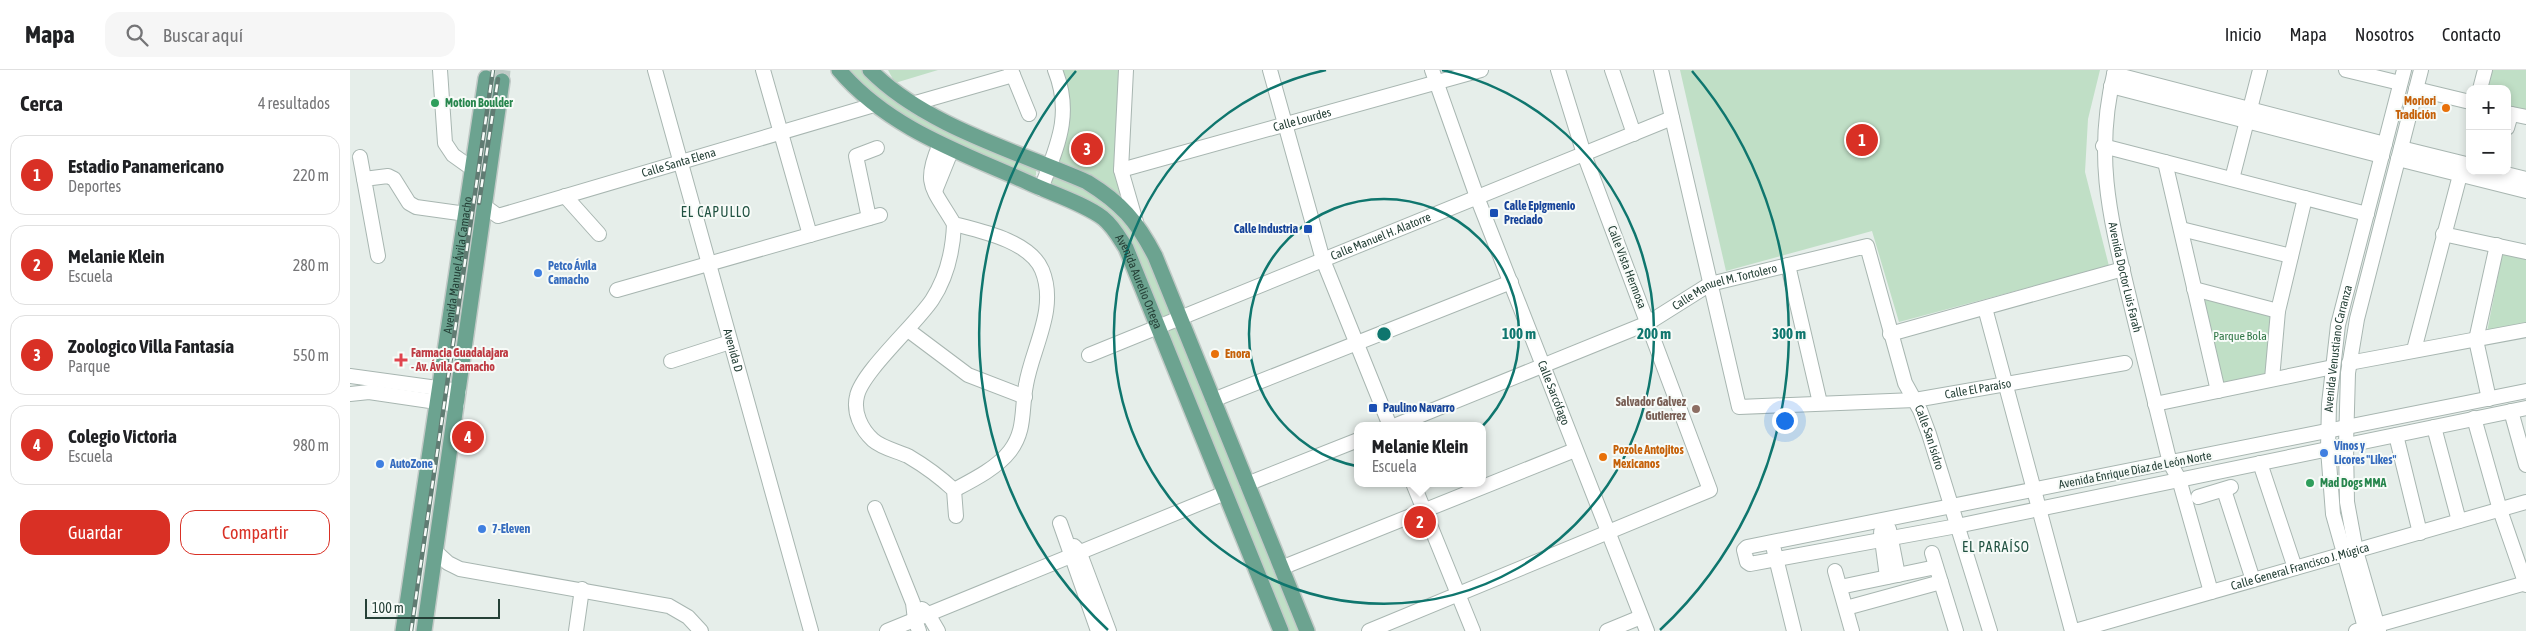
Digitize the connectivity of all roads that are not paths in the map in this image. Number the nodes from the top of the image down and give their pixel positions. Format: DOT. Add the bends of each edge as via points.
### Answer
graph roads {
  1 [pos="440,70"];
  2 [pos="655,70"];
  3 [pos="763,70"];
  4 [pos="840,70"];
  5 [pos="870,70"];
  6 [pos="1055,70"];
  7 [pos="1126,70"];
  8 [pos="1270,70"];
  9 [pos="1481,70"];
  10 [pos="1558,70"];
  11 [pos="1612,70"];
  12 [pos="1661,70"];
  13 [pos="2260,70"];
  14 [pos="2346,70"];
  15 [pos="2421,70"];
  16 [pos="2485,70"];
  17 [pos="1012,72"];
  18 [pos="483,74"];
  19 [pos="505,75"];
  20 [pos="1434,76"];
  21 [pos="2113,77"];
  22 [pos="2402,77"];
  23 [pos="2481,85"];
  24 [pos="2416,89"];
  25 [pos="2466,101"];
  26 [pos="912,104"];
  27 [pos="874,105"];
  28 [pos="2511,113"];
  29 [pos="1029,114"];
  30 [pos="2248,115"];
  31 [pos="2526,117"];
  32 [pos="1672,118"];
  33 [pos="1286,124"];
  34 [pos="781,132"];
  35 [pos="1634,134"];
  36 [pos="946,146"];
  37 [pos="2103,146"];
  38 [pos="877,148"];
  39 [pos="2383,150"];
  40 [pos="2399,153"];
  41 [pos="1584,154"];
  42 [pos="360,157"];
  43 [pos="680,162"];
  44 [pos="2166,162"];
  45 [pos="468,165"];
  46 [pos="1050,166"];
  47 [pos="1121,170"];
  48 [pos="2465,170"];
  49 [pos="2498,175"];
  50 [pos="2502,175"];
  51 [pos="2232,179"];
  52 [pos="2526,179"];
  53 [pos="364,180"];
  54 [pos="1041,188"];
  55 [pos="935,191"];
  56 [pos="2526,191"];
  57 [pos="565,196"];
  58 [pos="1478,197"];
  59 [pos="2305,198"];
  60 [pos="487,208"];
  61 [pos="459,212"];
  62 [pos="2367,214"];
  63 [pos="1136,222"];
  64 [pos="954,224"];
  65 [pos="2181,229"];
  66 [pos="599,234"];
  67 [pos="2443,234"];
  68 [pos="810,235"];
  69 [pos="2497,245"];
  70 [pos="1867,246"];
  71 [pos="2526,252"];
  72 [pos="378,256"];
  73 [pos="2291,256"];
  74 [pos="1323,260"];
  75 [pos="458,263"];
  76 [pos="708,264"];
  77 [pos="1788,265"];
  78 [pos="2123,270"];
  79 [pos="1511,282"];
  80 [pos="1710,284"];
  81 [pos="2194,289"];
  82 [pos="616,290"];
  83 [pos="473,294"];
  84 [pos="1985,308"];
  85 [pos="2278,311"];
  86 [pos="1180,317"];
  87 [pos="1648,323"];
  88 [pos="1158,326"];
  89 [pos="908,330"];
  90 [pos="2526,330"];
  91 [pos="1890,334"];
  92 [pos="2476,340"];
  93 [pos="730,342"];
  94 [pos="1357,344"];
  95 [pos="2414,350"];
  96 [pos="1089,355"];
  97 [pos="671,361"];
  98 [pos="2125,363"];
  99 [pos="2349,363"];
  100 [pos="1543,365"];
  101 [pos="2333,367"];
  102 [pos="350,376"];
  103 [pos="2272,380"];
  104 [pos="2007,385"];
  105 [pos="2218,391"];
  106 [pos="2526,391"];
  107 [pos="350,394"];
  108 [pos="438,394"];
  109 [pos="1025,397"];
  110 [pos="458,398"];
  111 [pos="2489,399"];
  112 [pos="1213,400"];
  113 [pos="1915,400"];
  114 [pos="1820,403"];
  115 [pos="2155,404"];
  116 [pos="2526,408"];
  117 [pos="2512,410"];
  118 [pos="2474,418"];
  119 [pos="1388,422"];
  120 [pos="1404,422"];
  121 [pos="2434,427"];
  122 [pos="2346,428"];
  123 [pos="2328,432"];
  124 [pos="2396,435"];
  125 [pos="1354,442"];
  126 [pos="2346,445"];
  127 [pos="2328,449"];
  128 [pos="1576,450"];
  129 [pos="2170,463"];
  130 [pos="2260,463"];
  131 [pos="2526,465"];
  132 [pos="2209,473"];
  133 [pos="2179,479"];
  134 [pos="1247,484"];
  135 [pos="1486,486"];
  136 [pos="1415,487"];
  137 [pos="1484,487"];
  138 [pos="954,490"];
  139 [pos="2034,490"];
  140 [pos="2223,490"];
  141 [pos="1225,493"];
  142 [pos="2198,497"];
  143 [pos="2526,502"];
  144 [pos="875,508"];
  145 [pos="1951,508"];
  146 [pos="2039,509"];
  147 [pos="2500,510"];
  148 [pos="1424,511"];
  149 [pos="956,516"];
  150 [pos="1883,521"];
  151 [pos="2459,521"];
  152 [pos="1060,523"];
  153 [pos="1957,526"];
  154 [pos="1609,532"];
  155 [pos="2420,532"];
  156 [pos="1886,539"];
  157 [pos="1772,542"];
  158 [pos="436,552"];
  159 [pos="1075,553"];
  160 [pos="2350,553"];
  161 [pos="1776,558"];
  162 [pos="1281,568"];
  163 [pos="2295,568"];
  164 [pos="460,569"];
  165 [pos="1835,571"];
  166 [pos="1893,576"];
  167 [pos="432,577"];
  168 [pos="2253,580"];
  169 [pos="1941,582"];
  170 [pos="2526,584"];
  171 [pos="1840,587"];
  172 [pos="582,589"];
  173 [pos="2211,592"];
  174 [pos="1458,595"];
  175 [pos="913,603"];
  176 [pos="1846,608"];
  177 [pos="928,614"];
  178 [pos="1641,617"];
  179 [pos="917,625"];
  180 [pos="2369,629"];
  181 [pos="403,631"];
  182 [pos="424,631"];
  183 [pos="576,631"];
  184 [pos="701,631"];
  185 [pos="811,631"];
  186 [pos="887,631"];
  187 [pos="938,631"];
  188 [pos="1098,631"];
  189 [pos="1109,631"];
  190 [pos="1281,631"];
  191 [pos="1307,631"];
  192 [pos="1369,631"];
  193 [pos="1473,631"];
  194 [pos="1607,631"];
  195 [pos="1648,631"];
  196 [pos="1794,631"];
  197 [pos="1852,631"];
  198 [pos="1955,631"];
  199 [pos="1990,631"];
  200 [pos="2073,631"];
  1 -- 45 [label="street" via="445,143 452,155"];
  2 -- 43 [label="street, Avenida D"];
  3 -- 34 [label="street"];
  4 -- 27 [label="main road, Avenida Aurelio Ortega"];
  5 -- 26 [label="main road, Avenida Aurelio Ortega"];
  6 -- 46 [label="street" via="1064,109"];
  7 -- 47 [label="street"];
  8 -- 33 [label="street"];
  9 -- 20 [label="street, Calle Lourdes"];
  10 -- 41 [label="street, Calle Vista Hermosa"];
  11 -- 35 [label="street"];
  12 -- 32 [label="street"];
  13 -- 30 [label="street"];
  14 -- 22 [label="street"];
  15 -- 24 [label="street, Avenida Venustiano Carranza"];
  16 -- 23 [label="street"];
  17 -- 26 [label="street"];
  17 -- 29 [label="street"];
  18 -- 45 [label="main road"];
  18 -- 75 [label="main road, Avenida Manuel Ávila Camacho"];
  19 -- 60 [label="main road"];
  19 -- 83 [label="main road, Avenida Manuel Ávila Camacho"];
  20 -- 33 [label="street, Calle Lourdes"];
  20 -- 58 [label="street, Calle Sarcófago"];
  21 -- 30 [label="street"];
  21 -- 37 [label="street, Avenida Doctor Luis Farah"];
  22 -- 39 [label="street, Avenida Venustiano Carranza"];
  24 -- 25 [label="street"];
  24 -- 40 [label="street, Avenida Venustiano Carranza"];
  26 -- 46 [label="main road, Avenida Aurelio Ortega" via="943,121"];
  27 -- 34 [label="street, Calle Santa Elena"];
  27 -- 36 [label="main road, Avenida Aurelio Ortega"];
  28 -- 31 [label="street"];
  30 -- 39 [label="street"];
  30 -- 51 [label="street"];
  32 -- 35 [label="street, Calle Manuel H. Alatorre"];
  32 -- 80 [label="street"];
  33 -- 47 [label="street, Calle Lourdes"];
  33 -- 74 [label="street"];
  34 -- 43 [label="street, Calle Santa Elena"];
  34 -- 68 [label="street"];
  35 -- 41 [label="street, Calle Manuel H. Alatorre"];
  36 -- 54 [label="main road, Avenida Aurelio Ortega"];
  36 -- 55 [label="street"];
  36 -- 55 [label="street" via="930,166"];
  37 -- 44 [label="street"];
  37 -- 78 [label="street, Avenida Doctor Luis Farah" via="2106,189"];
  38 -- 68 [label="street" via="856,156 875,216"];
  39 -- 62 [label="street, Avenida Venustiano Carranza"];
  40 -- 48 [label="street"];
  40 -- 99 [label="street, Avenida Venustiano Carranza"];
  41 -- 58 [label="street, Calle Manuel H. Alatorre"];
  41 -- 87 [label="street, Calle Vista Hermosa"];
  42 -- 53 [label="street"];
  43 -- 57 [label="street, Calle Santa Elena"];
  43 -- 76 [label="street, Avenida D"];
  44 -- 51 [label="street"];
  44 -- 65 [label="street"];
  45 -- 61 [label="main road"];
  46 -- 54 [label="street"];
  46 -- 63 [label="main road, Avenida Aurelio Ortega" via="1103,192"];
  47 -- 63 [label="street"];
  48 -- 67 [label="street"];
  49 -- 56 [label="street"];
  50 -- 52 [label="street"];
  51 -- 59 [label="street"];
  53 -- 61 [label="street" via="388,176 394,179 409,203 416,207"];
  53 -- 72 [label="street"];
  54 -- 88 [label="main road, Avenida Aurelio Ortega" via="1095,213 1109,224 1126,248"];
  55 -- 64 [label="street"];
  57 -- 60 [label="street, Calle Santa Elena" via="498,216"];
  57 -- 66 [label="street"];
  58 -- 74 [label="street, Calle Manuel H. Alatorre"];
  58 -- 79 [label="street, Calle Sarcófago"];
  59 -- 62 [label="street"];
  59 -- 73 [label="street"];
  60 -- 83 [label="main road"];
  61 -- 75 [label="main road" via="455,254"];
  62 -- 101 [label="street, Avenida Venustiano Carranza" via="2338,325"];
  63 -- 86 [label="main road, Avenida Aurelio Ortega" via="1155,256"];
  64 -- 89 [label="street" via="954,242 942,281 932,300"];
  64 -- 109 [label="street" via="994,234 1029,252 1042,270 1046,313"];
  65 -- 73 [label="street"];
  65 -- 81 [label="street"];
  67 -- 69 [label="street"];
  67 -- 95 [label="street"];
  68 -- 76 [label="street"];
  69 -- 71 [label="street"];
  69 -- 92 [label="street"];
  70 -- 77 [label="street, Calle Manuel M. Tortolero"];
  70 -- 91 [label="street, Calle San Isidro"];
  73 -- 85 [label="street"];
  74 -- 86 [label="street, Calle Manuel H. Alatorre"];
  74 -- 94 [label="street"];
  75 -- 108 [label="main road, Avenida Manuel Ávila Camacho"];
  76 -- 82 [label="street"];
  76 -- 93 [label="street, Avenida D"];
  77 -- 80 [label="street, Calle Manuel M. Tortolero"];
  77 -- 114 [label="street"];
  78 -- 84 [label="street"];
  78 -- 115 [label="street, Avenida Doctor Luis Farah"];
  79 -- 94 [label="street"];
  79 -- 100 [label="street, Calle Sarcófago"];
  80 -- 87 [label="street, Calle Manuel M. Tortolero"];
  80 -- 114 [label="street, Calle El Paraíso" via="1739,407"];
  81 -- 85 [label="street"];
  81 -- 105 [label="street"];
  83 -- 110 [label="main road, Avenida Manuel Ávila Camacho"];
  84 -- 91 [label="street"];
  84 -- 104 [label="street"];
  85 -- 103 [label="street"];
  86 -- 88 [label="street, Calle Manuel H. Alatorre"];
  86 -- 112 [label="main road, Avenida Aurelio Ortega"];
  87 -- 100 [label="street, Calle Manuel M. Tortolero"];
  87 -- 154 [label="street, Calle Vista Hermosa" via="1710,490"];
  88 -- 96 [label="street, Calle Manuel H. Alatorre"];
  88 -- 141 [label="main road, Avenida Aurelio Ortega"];
  89 -- 109 [label="street" via="968,375"];
  89 -- 138 [label="street" via="868,376 857,394 858,421 874,440 938,475"];
  90 -- 92 [label="street"];
  91 -- 113 [label="street, Calle San Isidro" via="1905,383"];
  92 -- 95 [label="street"];
  92 -- 111 [label="street"];
  93 -- 97 [label="street"];
  93 -- 185 [label="street, Avenida D"];
  94 -- 112 [label="street"];
  94 -- 119 [label="street"];
  95 -- 99 [label="street"];
  98 -- 104 [label="street, Calle El Paraíso"];
  99 -- 122 [label="street, Avenida Venustiano Carranza"];
  100 -- 120 [label="street, Calle Manuel M. Tortolero"];
  100 -- 128 [label="street, Calle Sarcófago"];
  101 -- 103 [label="street"];
  101 -- 123 [label="street, Avenida Venustiano Carranza"];
  102 -- 108 [label="street"];
  103 -- 105 [label="street"];
  104 -- 113 [label="street, Calle El Paraíso"];
  104 -- 139 [label="street"];
  105 -- 115 [label="street"];
  106 -- 111 [label="street, Avenida Enrique Díaz de León Norte"];
  107 -- 108 [label="street" via="360,391"];
  108 -- 110 [label="street"];
  108 -- 181 [label="main road, Avenida Manuel Ávila Camacho"];
  109 -- 138 [label="street" via="1018,438 1009,452"];
  110 -- 158 [label="main road, Avenida Manuel Ávila Camacho"];
  111 -- 122 [label="street, Avenida Enrique Díaz de León Norte"];
  112 -- 134 [label="main road, Avenida Aurelio Ortega"];
  113 -- 114 [label="street, Calle El Paraíso"];
  113 -- 145 [label="street, Calle San Isidro" via="1929,434"];
  115 -- 129 [label="street, Avenida Doctor Luis Farah"];
  116 -- 117 [label="street, Avenida Enrique Díaz de León Norte"];
  117 -- 118 [label="street, Avenida Enrique Díaz de León Norte"];
  117 -- 131 [label="street"];
  118 -- 121 [label="street, Avenida Enrique Díaz de León Norte"];
  118 -- 147 [label="street"];
  121 -- 124 [label="street, Avenida Enrique Díaz de León Norte"];
  121 -- 151 [label="street"];
  122 -- 123 [label="street, Avenida Enrique Díaz de León Norte"];
  122 -- 126 [label="street, Avenida Venustiano Carranza"];
  123 -- 127 [label="street, Avenida Venustiano Carranza"];
  123 -- 129 [label="street, Avenida Enrique Díaz de León Norte"];
  124 -- 126 [label="street, Avenida Enrique Díaz de León Norte"];
  124 -- 155 [label="street"];
  125 -- 134 [label="street"];
  126 -- 127 [label="street, Avenida Enrique Díaz de León Norte"];
  126 -- 160 [label="street, Avenida Venustiano Carranza"];
  127 -- 130 [label="street, Avenida Enrique Díaz de León Norte"];
  127 -- 160 [label="street, Avenida Venustiano Carranza" via="2333,514"];
  128 -- 135 [label="street"];
  128 -- 154 [label="street, Calle Sarcófago"];
  129 -- 133 [label="street, Avenida Doctor Luis Farah"];
  129 -- 139 [label="street, Avenida Enrique Díaz de León Norte"];
  130 -- 132 [label="street, Avenida Enrique Díaz de León Norte"];
  130 -- 163 [label="street"];
  132 -- 133 [label="street, Avenida Enrique Díaz de León Norte"];
  132 -- 140 [label="street"];
  133 -- 146 [label="street, Avenida Enrique Díaz de León Norte"];
  133 -- 173 [label="street, Avenida Doctor Luis Farah"];
  134 -- 162 [label="main road, Avenida Aurelio Ortega"];
  136 -- 148 [label="street"];
  137 -- 148 [label="street"];
  138 -- 149 [label="street"];
  139 -- 145 [label="street, Avenida Enrique Díaz de León Norte"];
  139 -- 146 [label="street"];
  140 -- 142 [label="street"];
  140 -- 168 [label="street"];
  141 -- 159 [label="street"];
  141 -- 190 [label="main road, Avenida Aurelio Ortega"];
  143 -- 147 [label="street, Calle General Francisco J. Múgica"];
  144 -- 175 [label="street"];
  145 -- 150 [label="street, Avenida Enrique Díaz de León Norte"];
  145 -- 153 [label="street, Calle San Isidro"];
  146 -- 153 [label="street, Avenida Enrique Díaz de León Norte"];
  146 -- 200 [label="street"];
  147 -- 151 [label="street, Calle General Francisco J. Múgica"];
  147 -- 170 [label="street"];
  148 -- 162 [label="street"];
  148 -- 174 [label="street"];
  150 -- 156 [label="street"];
  150 -- 157 [label="street, Avenida Enrique Díaz de León Norte"];
  151 -- 155 [label="street, Calle General Francisco J. Múgica"];
  152 -- 159 [label="street"];
  153 -- 156 [label="street, Avenida Enrique Díaz de León Norte"];
  153 -- 199 [label="street, Calle San Isidro"];
  154 -- 174 [label="street"];
  154 -- 178 [label="street, Calle Sarcófago"];
  155 -- 160 [label="street, Calle General Francisco J. Múgica"];
  156 -- 161 [label="street, Avenida Enrique Díaz de León Norte"];
  156 -- 166 [label="street"];
  157 -- 161 [label="street"];
  157 -- 161 [label="street, Avenida Enrique Díaz de León Norte" via="1745,548 1748,564"];
  158 -- 164 [label="street"];
  158 -- 167 [label="main road, Avenida Manuel Ávila Camacho"];
  159 -- 177 [label="street"];
  159 -- 188 [label="street"];
  159 -- 189 [label="street"];
  160 -- 163 [label="street, Calle General Francisco J. Múgica"];
  160 -- 180 [label="street, Avenida Venustiano Carranza"];
  161 -- 196 [label="street"];
  162 -- 191 [label="main road, Avenida Aurelio Ortega"];
  163 -- 168 [label="street, Calle General Francisco J. Múgica"];
  164 -- 167 [label="street"];
  164 -- 172 [label="street"];
  165 -- 171 [label="street"];
  166 -- 169 [label="street" via="1934,560"];
  166 -- 171 [label="street"];
  167 -- 182 [label="main road, Avenida Manuel Ávila Camacho"];
  168 -- 173 [label="street, Calle General Francisco J. Múgica"];
  169 -- 176 [label="street"];
  169 -- 198 [label="street"];
  170 -- 180 [label="street"];
  171 -- 176 [label="street"];
  172 -- 183 [label="street"];
  172 -- 184 [label="street" via="669,606 688,617"];
  173 -- 200 [label="street, Calle General Francisco J. Múgica"];
  174 -- 192 [label="street"];
  174 -- 193 [label="street"];
  175 -- 177 [label="street"];
  175 -- 179 [label="street"];
  176 -- 197 [label="street"];
  177 -- 179 [label="street"];
  177 -- 187 [label="street"];
  178 -- 194 [label="street"];
  178 -- 195 [label="street, Calle Sarcófago"];
  179 -- 186 [label="street"];
}
